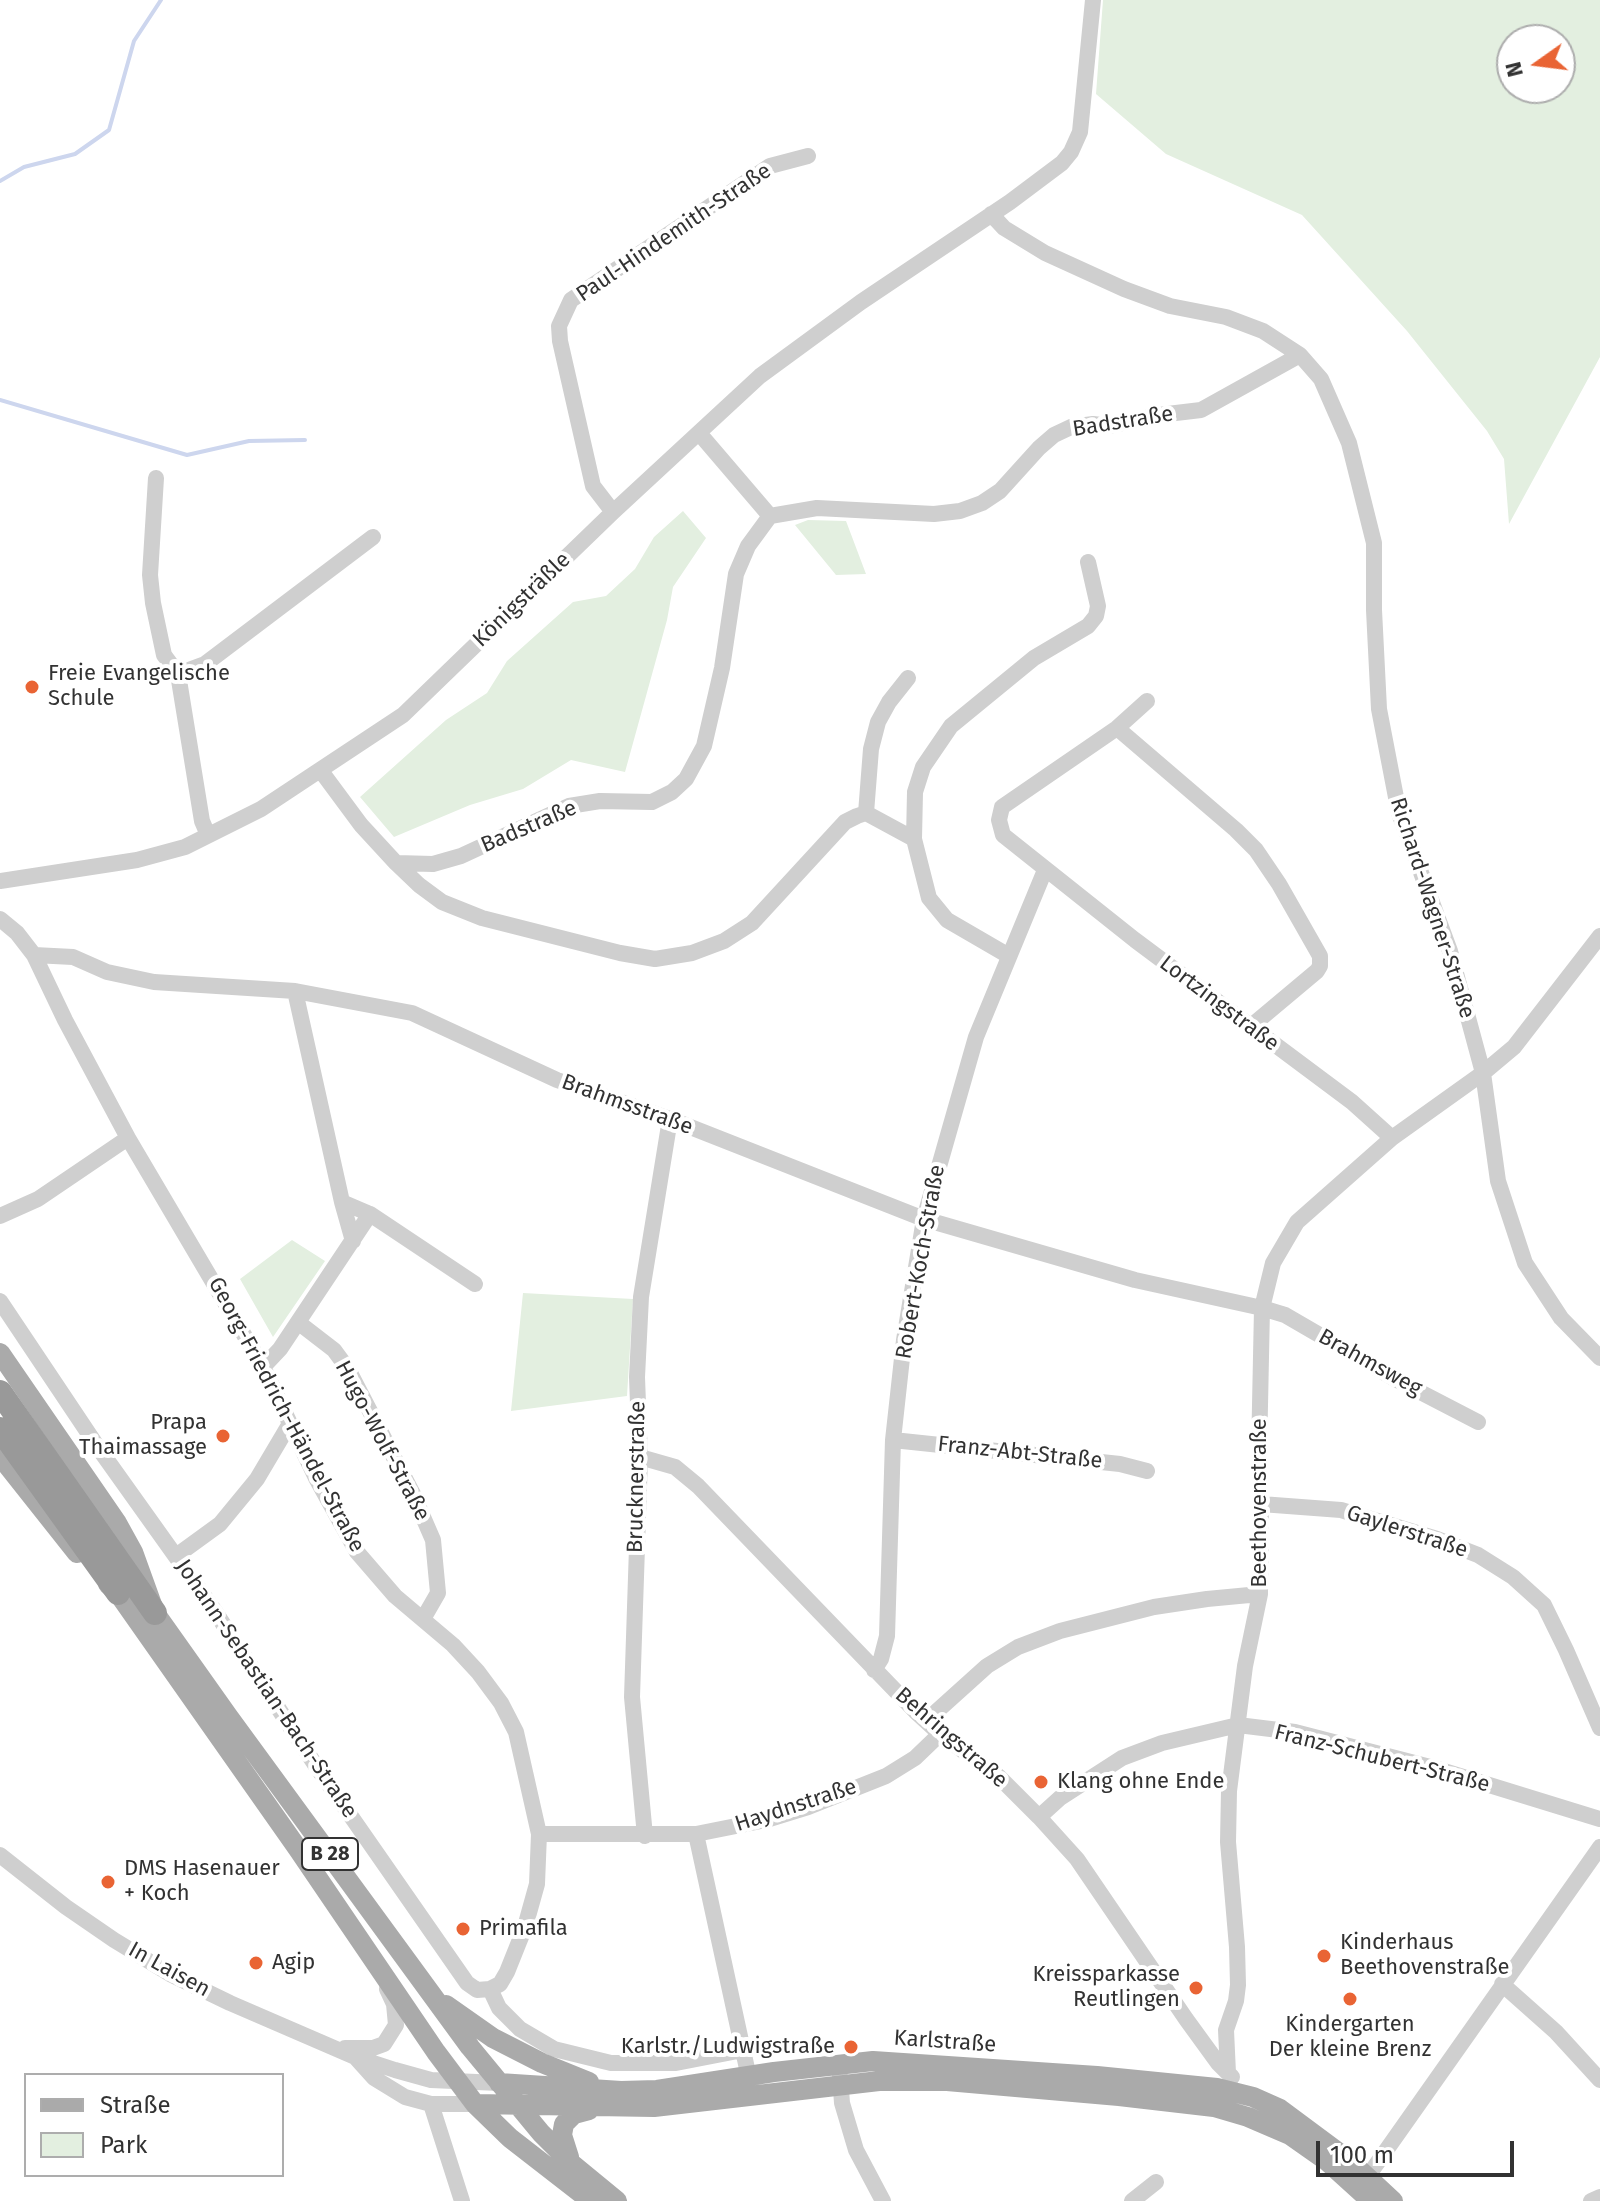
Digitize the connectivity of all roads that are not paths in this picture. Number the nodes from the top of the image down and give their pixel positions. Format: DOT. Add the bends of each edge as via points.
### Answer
graph roads {
  1 [pos="1093,0"];
  2 [pos="808,156"];
  3 [pos="991,214"];
  4 [pos="1300,355"];
  5 [pos="699,433"];
  6 [pos="156,478"];
  7 [pos="613,512"];
  8 [pos="770,516"];
  9 [pos="373,537"];
  10 [pos="1088,562"];
  11 [pos="178,674"];
  12 [pos="908,678"];
  13 [pos="1147,701"];
  14 [pos="1117,728"];
  15 [pos="321,771"];
  16 [pos="866,813"];
  17 [pos="208,835"];
  18 [pos="914,839"];
  19 [pos="396,863"];
  20 [pos="1045,870"];
  21 [pos="0,881"];
  22 [pos="0,919"];
  23 [pos="1600,936"];
  24 [pos="34,955"];
  25 [pos="1009,956"];
  26 [pos="295,991"];
  27 [pos="1249,1028"];
  28 [pos="1483,1073"];
  29 [pos="670,1119"];
  30 [pos="128,1138"];
  31 [pos="1392,1138"];
  32 [pos="342,1202"];
  33 [pos="370,1214"];
  34 [pos="0,1216"];
  35 [pos="924,1219"];
  36 [pos="353,1241"];
  37 [pos="475,1284"];
  38 [pos="0,1301"];
  39 [pos="1262,1308"];
  40 [pos="299,1323"];
  41 [pos="0,1353"];
  42 [pos="1600,1358"];
  43 [pos="263,1367"];
  44 [pos="0,1392"];
  45 [pos="1478,1422"];
  46 [pos="289,1425"];
  47 [pos="0,1429"];
  48 [pos="893,1440"];
  49 [pos="0,1456"];
  50 [pos="640,1457"];
  51 [pos="1147,1471"];
  52 [pos="1261,1504"];
  53 [pos="176,1556"];
  54 [pos="118,1593"];
  55 [pos="1260,1594"];
  56 [pos="155,1613"];
  57 [pos="423,1619"];
  58 [pos="874,1670"];
  59 [pos="926,1721"];
  60 [pos="1238,1725"];
  61 [pos="1600,1728"];
  62 [pos="940,1734"];
  63 [pos="1039,1817"];
  64 [pos="1600,1819"];
  65 [pos="539,1834"];
  66 [pos="696,1834"];
  67 [pos="645,1836"];
  68 [pos="1600,1847"];
  69 [pos="0,1855"];
  70 [pos="379,1971"];
  71 [pos="1502,1984"];
  72 [pos="490,1989"];
  73 [pos="430,1993"];
  74 [pos="339,2049"];
  75 [pos="743,2050"];
  76 [pos="355,2057"];
  77 [pos="842,2063"];
  78 [pos="1600,2080"];
  79 [pos="459,2081"];
  80 [pos="492,2083"];
  81 [pos="1219,2083"];
  82 [pos="839,2084"];
  83 [pos="750,2086"];
  84 [pos="603,2098"];
  85 [pos="431,2104"];
  86 [pos="519,2104"];
  87 [pos="487,2110"];
  88 [pos="572,2164"];
  89 [pos="1156,2182"];
  90 [pos="1366,2190"];
  91 [pos="1600,2197"];
  92 [pos="462,2201"];
  93 [pos="591,2201"];
  94 [pos="617,2201"];
  95 [pos="883,2201"];
  96 [pos="1132,2201"];
  97 [pos="1393,2201"];
  98 [pos="1591,2201"];
  1 -- 3 [label="street, Königsträßle" via="1080,132 1071,152"];
  2 -- 7 [label="street, Paul-Hindemith-Straße" via="770,166 571,300 559,326 560,341 593,486"];
  3 -- 4 [label="street, Richard-Wagner-Straße" via="1045,253 1170,306 1263,331"];
  3 -- 5 [label="street, Königsträßle" via="760,376"];
  4 -- 8 [label="street, Badstraße" via="1201,410 1071,427 1039,448 1000,491 960,511 817,508"];
  4 -- 28 [label="street, Richard-Wagner-Straße" via="1321,379 1360,481 1374,543 1379,709 1399,813 1450,951"];
  5 -- 7 [label="street, Königsträßle"];
  5 -- 8 [label="street"];
  6 -- 11 [label="street" via="150,575 164,655"];
  7 -- 15 [label="street, Königsträßle" via="403,715"];
  8 -- 19 [label="street, Badstraße" via="736,574 704,746 679,786 652,802 569,806 433,864"];
  9 -- 11 [label="street" via="205,664"];
  10 -- 18 [label="street" via="1096,616 1034,658 951,726 923,767 915,792"];
  11 -- 17 [label="street"];
  12 -- 16 [label="street" via="878,722"];
  13 -- 14 [label="street"];
  14 -- 20 [label="street, Lortzingstraße" via="1002,807 1003,835"];
  14 -- 27 [label="street" via="1256,850 1320,956 1317,971"];
  15 -- 17 [label="street, Königsträßle"];
  15 -- 19 [label="street"];
  16 -- 18 [label="street"];
  16 -- 19 [label="street" via="845,822 752,923 724,941 678,957 620,953 482,918 442,902"];
  17 -- 21 [label="street, Königsträßle" via="163,855"];
  18 -- 25 [label="street" via="929,898 947,920"];
  20 -- 25 [label="street, Robert-Koch-Straße"];
  20 -- 27 [label="street, Lortzingstraße"];
  22 -- 24 [label="street"];
  23 -- 28 [label="street, Beethovenstraße" via="1514,1047"];
  24 -- 26 [label="street, Brahmsstraße" via="73,957 107,972 154,982"];
  24 -- 30 [label="street, Georg-Friedrich-Händel-Straße"];
  25 -- 35 [label="street, Robert-Koch-Straße" via="973,1046"];
  26 -- 29 [label="street, Brahmsstraße" via="412,1013 557,1080"];
  26 -- 32 [label="street"];
  27 -- 31 [label="street, Lortzingstraße" via="1352,1102"];
  28 -- 31 [label="street, Beethovenstraße"];
  28 -- 42 [label="street, Richard-Wagner-Straße" via="1498,1181 1525,1263 1561,1318"];
  29 -- 35 [label="street, Brahmsstraße"];
  29 -- 50 [label="street, Brucknerstraße" via="641,1297"];
  30 -- 34 [label="street" via="38,1199"];
  30 -- 43 [label="street, Georg-Friedrich-Händel-Straße"];
  31 -- 39 [label="street, Beethovenstraße" via="1297,1222 1273,1263"];
  32 -- 33 [label="street"];
  32 -- 36 [label="street"];
  33 -- 36 [label="street"];
  33 -- 37 [label="street"];
  35 -- 39 [label="street, Brahmsstraße" via="1135,1280"];
  35 -- 48 [label="street, Robert-Koch-Straße"];
  36 -- 40 [label="street"];
  38 -- 53 [label="street, Johann-Sebastian-Bach-Straße"];
  39 -- 45 [label="street, Brahmsweg" via="1285,1315"];
  39 -- 52 [label="street, Beethovenstraße"];
  40 -- 43 [label="street"];
  40 -- 57 [label="street, Hugo-Wolf-Straße" via="334,1350 348,1369 433,1540 438,1593"];
  41 -- 56 [label="main road" via="117,1523"];
  43 -- 46 [label="street, Georg-Friedrich-Händel-Straße"];
  44 -- 56 [label="highway, B 28"];
  46 -- 53 [label="street" via="257,1479 220,1524"];
  46 -- 57 [label="street, Georg-Friedrich-Händel-Straße" via="357,1552"];
  47 -- 54 [label="highway, B 28"];
  48 -- 51 [label="street, Franz-Abt-Straße"];
  48 -- 58 [label="street, Robert-Koch-Straße" via="887,1636"];
  49 -- 54 [label="main road" via="70,1546"];
  50 -- 58 [label="street, Behringstraße" via="675,1467 698,1486"];
  50 -- 67 [label="street, Brucknerstraße" via="632,1697"];
  52 -- 55 [label="street, Beethovenstraße"];
  52 -- 61 [label="street, Gaylerstraße" via="1341,1510 1437,1539 1478,1555 1513,1577 1544,1605"];
  53 -- 72 [label="street, Johann-Sebastian-Bach-Straße" via="467,1983 477,1990"];
  54 -- 70 [label="main road, B 28"];
  55 -- 59 [label="street" via="1154,1607 1060,1631 987,1666"];
  55 -- 60 [label="street, Beethovenstraße"];
  56 -- 73 [label="main road, B 28"];
  57 -- 65 [label="street, Georg-Friedrich-Händel-Straße" via="453,1645 501,1703 516,1732"];
  58 -- 59 [label="street, Behringstraße"];
  59 -- 62 [label="street, Behringstraße"];
  60 -- 63 [label="street, Franz-Schubert-Straße" via="1122,1758"];
  60 -- 64 [label="street, Franz-Schubert-Straße" via="1295,1732 1407,1761"];
  60 -- 81 [label="street, Beethovenstraße" via="1228,1842 1238,1985"];
  62 -- 63 [label="street, Behringstraße" via="998,1776"];
  62 -- 66 [label="street, Haydnstraße" via="886,1776 766,1820"];
  63 -- 81 [label="street, Behringstraße" via="1077,1859"];
  65 -- 67 [label="street, Haydnstraße"];
  65 -- 72 [label="street, Georg-Friedrich-Händel-Straße" via="537,1884 525,1927 507,1972"];
  66 -- 67 [label="street, Haydnstraße"];
  66 -- 75 [label="street"];
  68 -- 71 [label="street"];
  69 -- 74 [label="street, In Laisen" via="66,1907 170,1974"];
  70 -- 74 [label="street" via="394,2004 396,2025 384,2044"];
  70 -- 79 [label="main road, B 28"];
  71 -- 78 [label="street"];
  71 -- 90 [label="street"];
  72 -- 75 [label="street, Johann-Sebastian-Bach-Straße" via="499,2008 520,2029 554,2049 611,2063 676,2063"];
  73 -- 80 [label="main road, B 28"];
  73 -- 84 [label="main road" via="493,2038"];
  74 -- 76 [label="street, In Laisen"];
  75 -- 83 [label="street"];
  76 -- 79 [label="street, In Laisen" via="431,2080"];
  76 -- 85 [label="street, In Laisen" via="374,2078 405,2097"];
  77 -- 81 [label="main road, Karlstraße"];
  77 -- 82 [label="street"];
  77 -- 83 [label="main road, Karlstraße"];
  79 -- 80 [label="street, Karlstraße"];
  79 -- 87 [label="main road, B 28"];
  80 -- 84 [label="main road, Karlstraße"];
  80 -- 86 [label="main road, B 28"];
  80 -- 87 [label="main road"];
  81 -- 82 [label="main road, Karlstraße" via="1119,2096 947,2081"];
  81 -- 90 [label="main road, Karlstraße" via="1248,2117 1290,2135"];
  81 -- 90 [label="main road, Karlstraße" via="1280,2109 1350,2161"];
  82 -- 83 [label="main road, Karlstraße"];
  82 -- 95 [label="street" via="856,2150"];
  83 -- 84 [label="main road, Karlstraße"];
  84 -- 86 [label="main road, Karlstraße"];
  84 -- 88 [label="main road" via="564,2124 562,2135"];
  85 -- 87 [label="street, In Laisen"];
  85 -- 92 [label="street"];
  86 -- 87 [label="main road, Karlstraße"];
  86 -- 88 [label="main road, B 28"];
  87 -- 93 [label="main road, B 28" via="510,2138"];
  88 -- 94 [label="main road, B 28"];
  89 -- 96 [label="street"];
  90 -- 97 [label="main road, Karlstraße"];
  91 -- 98 [label="street"];
}
